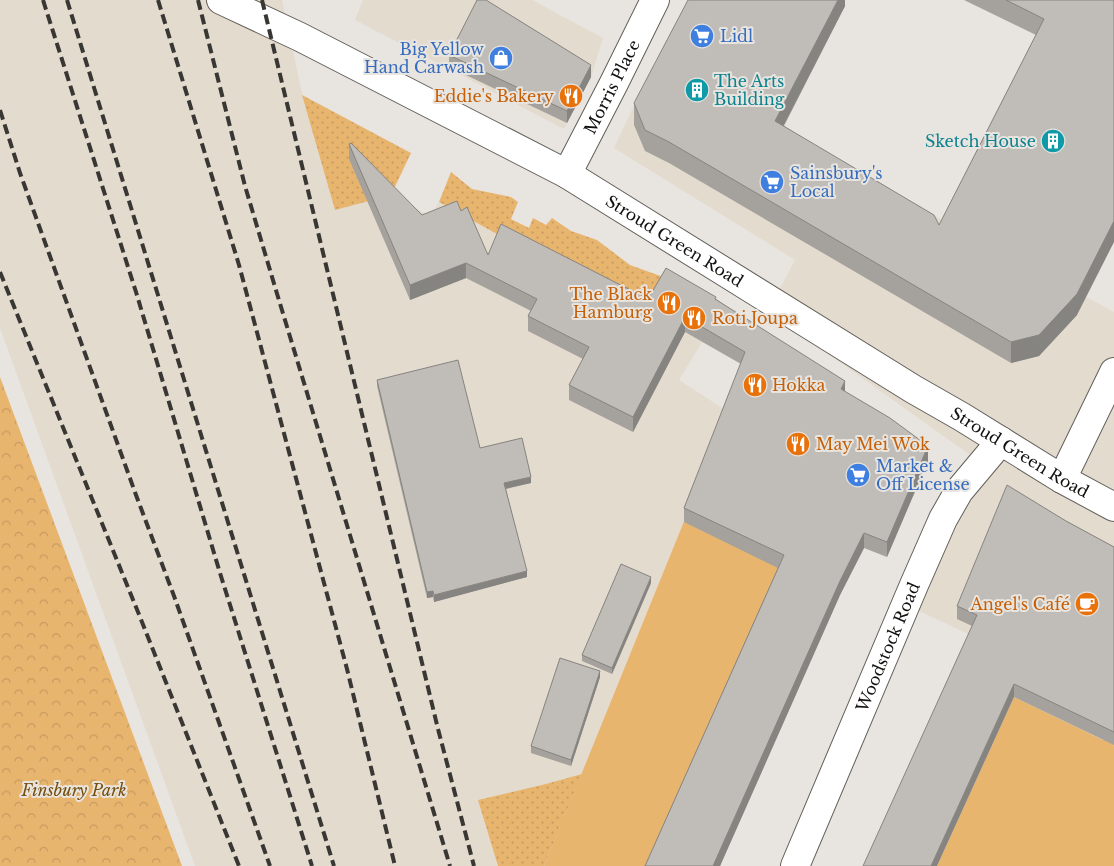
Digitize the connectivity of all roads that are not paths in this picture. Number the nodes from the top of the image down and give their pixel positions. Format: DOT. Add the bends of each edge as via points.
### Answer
graph roads {
  1 [pos="220,0"];
  2 [pos="655,0"];
  3 [pos="567,174"];
  4 [pos="1114,372"];
  5 [pos="1001,441"];
  6 [pos="1062,479"];
  7 [pos="1114,506"];
  8 [pos="795,866"];
  1 -- 3 [label="main road, Stroud Green Road" via="300,37"];
  2 -- 3 [label="main road, Morris Place"];
  3 -- 5 [label="main road, Stroud Green Road"];
  4 -- 6 [label="main road"];
  5 -- 6 [label="main road, Stroud Green Road"];
  5 -- 8 [label="main road, Woodstock Road" via="959,491 944,519"];
  6 -- 7 [label="main road, Stroud Green Road"];
}
